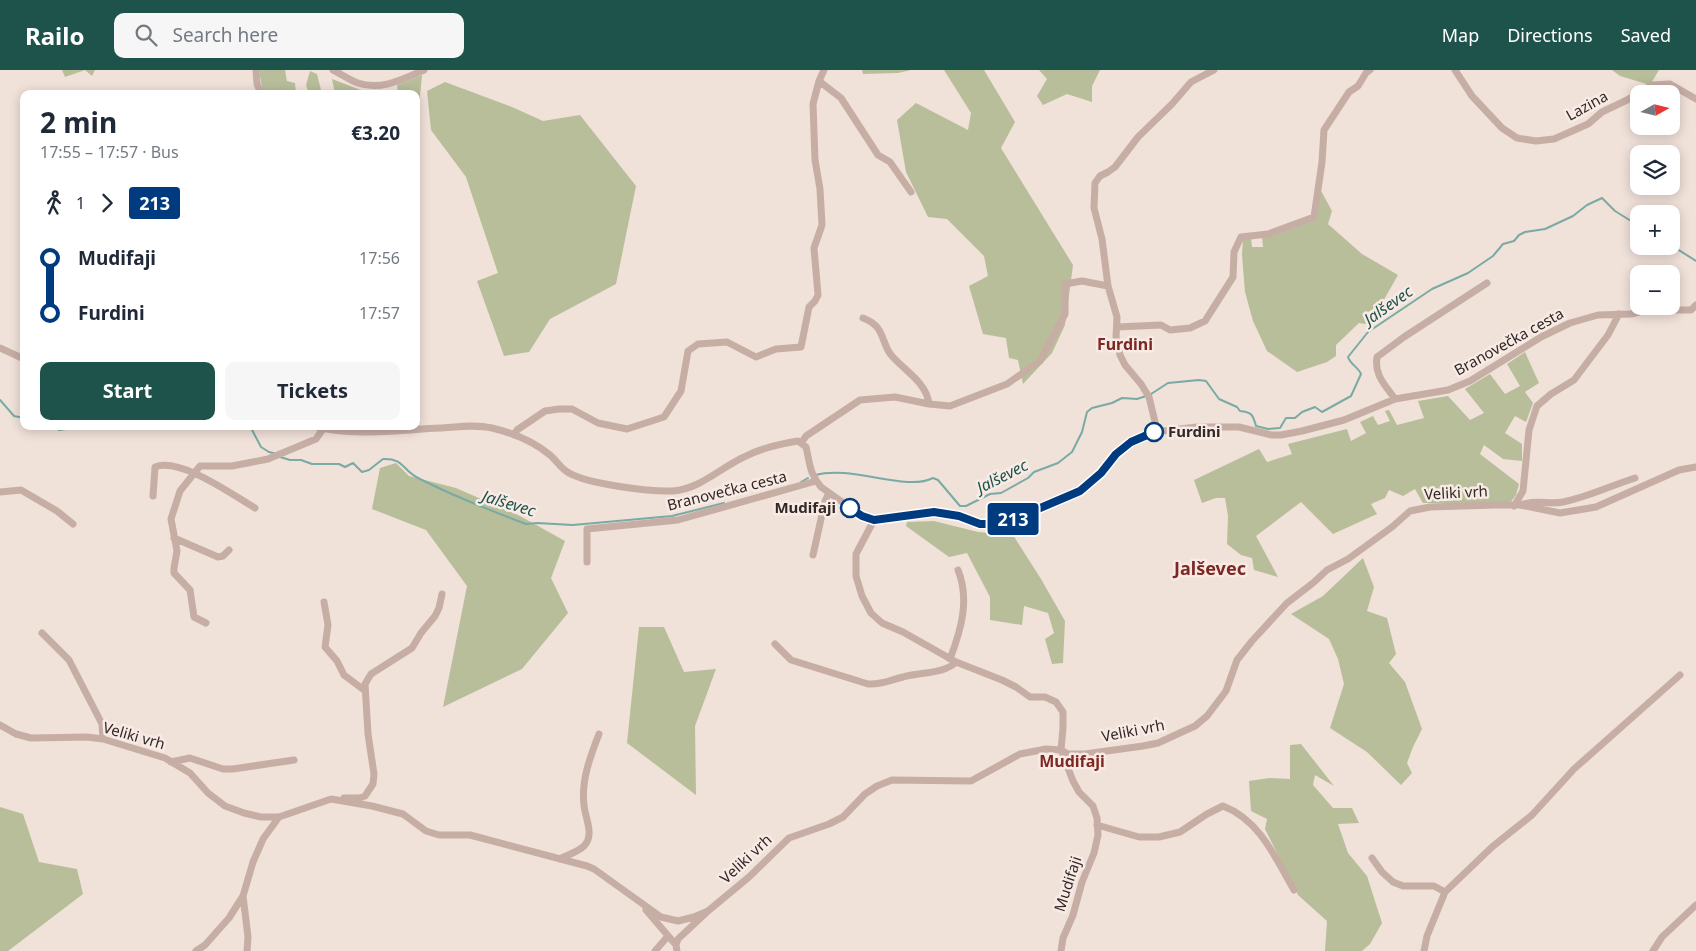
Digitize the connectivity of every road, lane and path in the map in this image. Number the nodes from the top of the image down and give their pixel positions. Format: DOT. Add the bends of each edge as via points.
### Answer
graph roads {
  1 [pos="256,70"];
  2 [pos="333,70"];
  3 [pos="424,70"];
  4 [pos="824,70"];
  5 [pos="1214,70"];
  6 [pos="1370,70"];
  7 [pos="1455,70"];
  8 [pos="819,81"];
  9 [pos="259,90"];
  10 [pos="1696,100"];
  11 [pos="911,192"];
  12 [pos="1487,283"];
  13 [pos="1108,286"];
  14 [pos="1696,305"];
  15 [pos="1619,314"];
  16 [pos="863,318"];
  17 [pos="1117,327"];
  18 [pos="0,348"];
  19 [pos="20,358"];
  20 [pos="1394,399"];
  21 [pos="929,404"];
  22 [pos="420,429"];
  23 [pos="322,430"];
  24 [pos="333,430"];
  25 [pos="395,430"];
  26 [pos="1155,432"];
  27 [pos="514,434"];
  28 [pos="802,442"];
  29 [pos="1696,467"];
  30 [pos="193,472"];
  31 [pos="814,478"];
  32 [pos="1635,478"];
  33 [pos="0,492"];
  34 [pos="828,493"];
  35 [pos="152,496"];
  36 [pos="1517,506"];
  37 [pos="255,508"];
  38 [pos="874,520"];
  39 [pos="73,524"];
  40 [pos="174,538"];
  41 [pos="229,550"];
  42 [pos="813,555"];
  43 [pos="587,562"];
  44 [pos="958,570"];
  45 [pos="442,594"];
  46 [pos="324,602"];
  47 [pos="206,623"];
  48 [pos="42,633"];
  49 [pos="775,644"];
  50 [pos="953,660"];
  51 [pos="1680,675"];
  52 [pos="364,690"];
  53 [pos="0,725"];
  54 [pos="600,734"];
  55 [pos="103,739"];
  56 [pos="1061,750"];
  57 [pos="294,760"];
  58 [pos="171,762"];
  59 [pos="331,799"];
  60 [pos="279,817"];
  61 [pos="1097,825"];
  62 [pos="1372,858"];
  63 [pos="560,859"];
  64 [pos="1294,890"];
  65 [pos="1445,892"];
  66 [pos="243,896"];
  67 [pos="639,901"];
  68 [pos="1696,905"];
  69 [pos="708,911"];
  70 [pos="668,936"];
  71 [pos="676,948"];
  72 [pos="196,951"];
  73 [pos="247,951"];
  74 [pos="655,951"];
  75 [pos="1061,951"];
  76 [pos="1424,951"];
  77 [pos="1653,951"];
  1 -- 9 [label="street"];
  2 -- 3 [label="street" via="358,83 373,86 392,84"];
  4 -- 8 [label="street"];
  5 -- 13 [label="street" via="1191,82 1138,137 1115,167 1095,183 1094,208"];
  6 -- 17 [label="street" via="1349,92 1324,130 1314,217 1268,234 1242,237 1234,252 1233,277 1205,321 1190,328 1170,330 1161,325"];
  7 -- 10 [label="street, Lazina" via="1472,96 1502,128 1517,138 1536,142 1554,139 1588,124 1602,112 1652,85 1670,84"];
  8 -- 11 [label="street" via="841,98 878,155 890,162"];
  8 -- 27 [label="street" via="813,104 822,225 814,248 818,295 809,308 801,347 776,349 756,357 727,342 698,344 688,351 681,391 664,417 626,429 598,423 572,409 559,409 545,411"];
  12 -- 20 [label="street" via="1377,357 1376,373"];
  13 -- 17 [label="street"];
  13 -- 21 [label="street" via="1082,281 1065,284 1065,314 1040,361 1008,384 950,406"];
  14 -- 15 [label="street, Branovečka cesta" via="1691,310"];
  15 -- 20 [label="street, Branovečka cesta" via="1598,315 1570,323 1470,381 1448,390"];
  15 -- 36 [label="street" via="1608,335 1574,380 1537,406 1529,430 1523,490"];
  16 -- 21 [label="street" via="878,327 885,346 920,384"];
  17 -- 26 [label="street" via="1120,355 1149,397"];
  18 -- 19 [label="street"];
  20 -- 26 [label="street, Branovečka cesta" via="1344,420 1281,435 1239,427"];
  21 -- 28 [label="street" via="895,397 860,400 806,436"];
  22 -- 27 [label="street, Branovečka cesta" via="480,426"];
  23 -- 30 [label="street" via="316,439 268,459 232,466 200,466"];
  24 -- 25 [label="street, Branovečka cesta"];
  26 -- 38 [label="street, Branovečka cesta" via="1131,442 1080,491 1012,520 980,524 934,512"];
  27 -- 28 [label="street, Branovečka cesta" via="538,446 567,472 579,478 621,486 673,490 690,488 761,449"];
  28 -- 31 [label="street"];
  29 -- 36 [label="street, Veliki vrh" via="1679,470 1584,510 1560,513"];
  30 -- 35 [label="street" via="170,465 155,467"];
  30 -- 37 [label="street"];
  30 -- 40 [label="street" via="173,507"];
  31 -- 34 [label="street"];
  31 -- 43 [label="street, Branovečka cesta" via="678,520 587,529"];
  32 -- 36 [label="street, Veliki vrh" via="1565,502 1532,501"];
  33 -- 39 [label="street" via="21,490"];
  34 -- 38 [label="street" via="862,516"];
  34 -- 42 [label="street"];
  36 -- 56 [label="street, Veliki vrh" via="1430,506 1410,511 1286,603 1237,660 1226,692 1196,726 1158,744 1085,754 1068,754"];
  38 -- 50 [label="street, Mudifaji" via="856,554 856,576 871,613 882,623"];
  40 -- 41 [label="street" via="218,557"];
  40 -- 47 [label="street" via="174,574 190,590 194,617"];
  44 -- 50 [label="street" via="965,595"];
  45 -- 52 [label="street" via="435,616 412,648 371,674"];
  46 -- 52 [label="street" via="328,625 326,650 337,661 344,676"];
  48 -- 55 [label="street" via="69,660 102,724"];
  49 -- 50 [label="street" via="790,660 878,685 952,666"];
  50 -- 56 [label="street, Mudifaji" via="1002,680 1030,697 1044,697 1056,702 1063,712"];
  51 -- 65 [label="street" via="1574,769 1532,815 1492,847"];
  52 -- 59 [label="street" via="373,784 365,796"];
  53 -- 55 [label="street, Veliki vrh" via="30,738"];
  54 -- 63 [label="street" via="590,756 583,790 588,838 584,846"];
  55 -- 58 [label="street, Veliki vrh"];
  56 -- 61 [label="street, Mudifaji" via="1079,792 1093,806"];
  56 -- 69 [label="street, Veliki vrh" via="1020,754 971,781 892,780 877,786 843,817 789,838"];
  57 -- 58 [label="street" via="233,769 190,758"];
  58 -- 60 [label="street, Veliki vrh" via="190,773 225,806 261,817"];
  59 -- 60 [label="street, Veliki vrh"];
  59 -- 63 [label="street, Veliki vrh" via="403,814 426,831 439,835 470,835"];
  60 -- 66 [label="street" via="253,862"];
  61 -- 64 [label="street" via="1139,837 1159,837 1180,832 1223,806 1234,810 1265,840"];
  61 -- 75 [label="street, Mudifaji" via="1094,853"];
  62 -- 65 [label="street" via="1393,882 1403,886 1434,886"];
  63 -- 67 [label="street, Veliki vrh" via="594,869"];
  65 -- 76 [label="street"];
  66 -- 72 [label="street" via="229,918"];
  66 -- 73 [label="street"];
  67 -- 69 [label="street, Veliki vrh" via="670,920"];
  67 -- 70 [label="street, Veliki vrh"];
  68 -- 77 [label="street" via="1662,937"];
  69 -- 71 [label="street, Veliki vrh" via="678,939"];
  70 -- 71 [label="street, Veliki vrh"];
  70 -- 74 [label="street"];
}
